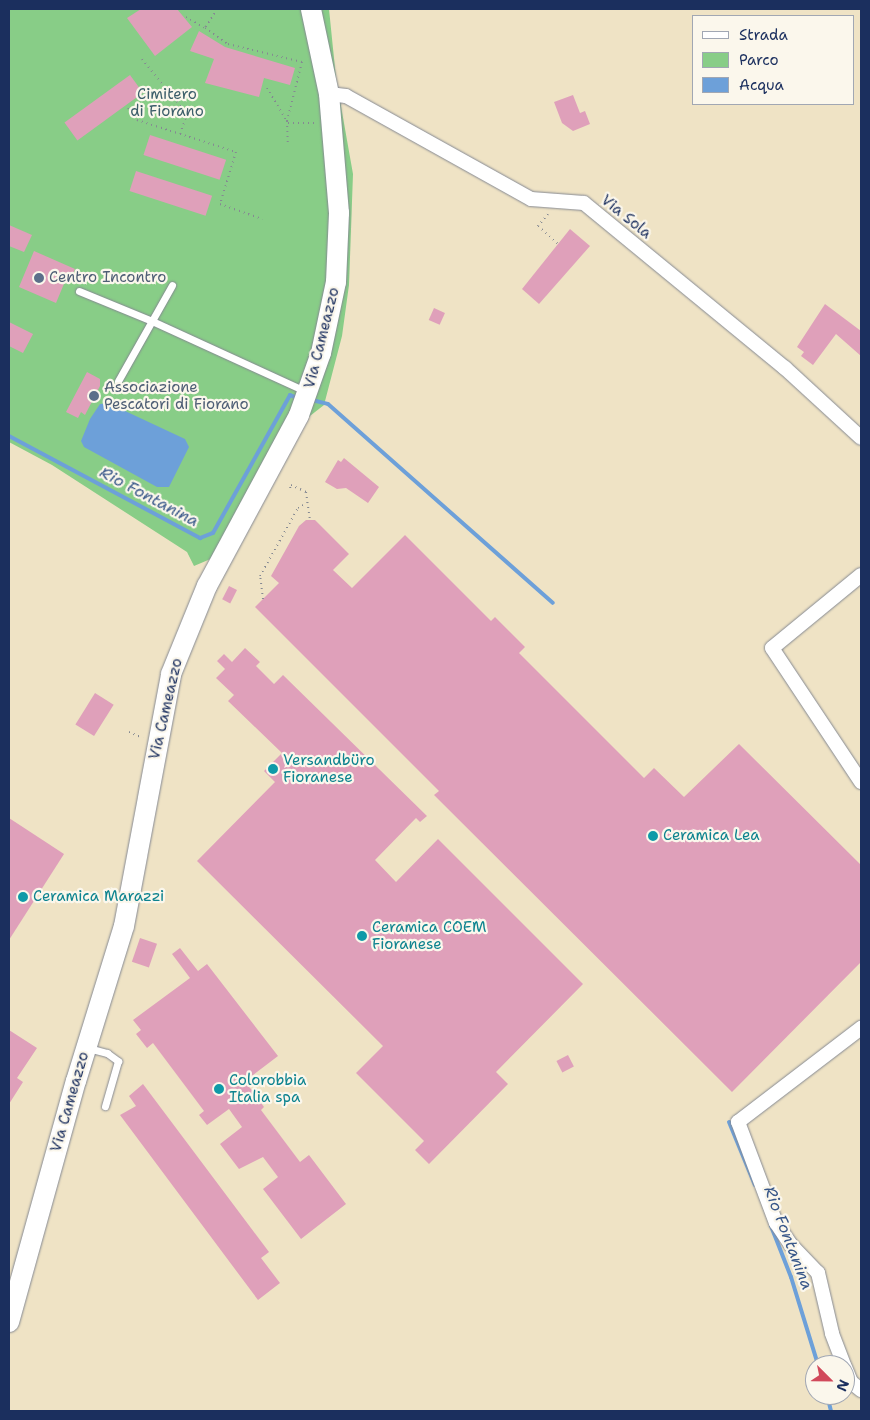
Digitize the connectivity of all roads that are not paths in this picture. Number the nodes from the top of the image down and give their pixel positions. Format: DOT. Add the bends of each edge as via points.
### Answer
graph roads {
  1 [pos="310,9"];
  2 [pos="321,9"];
  3 [pos="322,53"];
  4 [pos="329,94"];
  5 [pos="172,285"];
  6 [pos="79,291"];
  7 [pos="152,321"];
  8 [pos="118,381"];
  9 [pos="308,393"];
  10 [pos="861,438"];
  11 [pos="861,575"];
  12 [pos="861,782"];
  13 [pos="861,1028"];
  14 [pos="86,1047"];
  15 [pos="105,1106"];
  16 [pos="9,1322"];
  17 [pos="841,1355"];
  1 -- 3 [label="street, Via Cameazzo"];
  2 -- 3 [label="street, Via Cameazzo"];
  3 -- 4 [label="street, Via Cameazzo"];
  4 -- 9 [label="street, Via Cameazzo" via="339,191 338,258 331,306"];
  4 -- 10 [label="street, Via Sola" via="346,96 531,199 584,203 785,368"];
  5 -- 7 [label="lane"];
  6 -- 7 [label="lane"];
  7 -- 8 [label="lane"];
  7 -- 9 [label="lane"];
  9 -- 14 [label="street, Via Cameazzo" via="277,458 207,586 174,666 165,697 130,901"];
  11 -- 12 [label="street" via="772,648"];
  13 -- 17 [label="street" via="738,1122 776,1223 787,1241 818,1273"];
  14 -- 15 [label="lane" via="107,1053 118,1061"];
  14 -- 16 [label="street, Via Cameazzo"];
}
